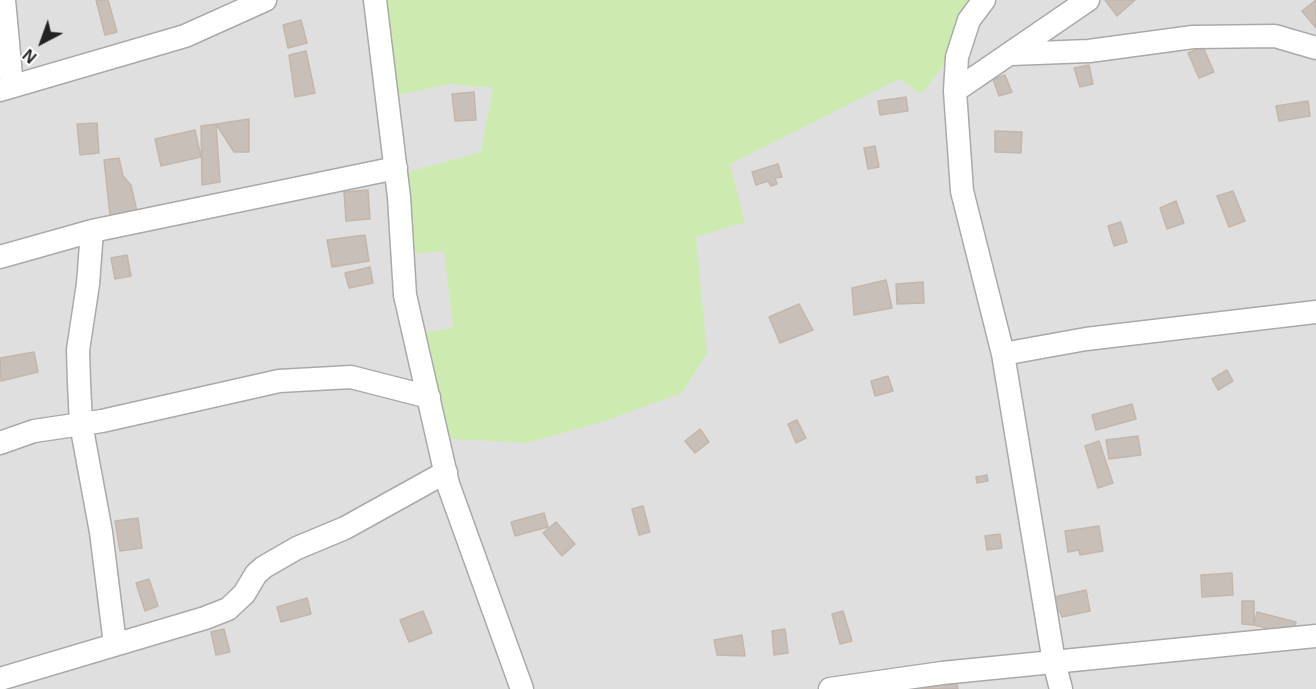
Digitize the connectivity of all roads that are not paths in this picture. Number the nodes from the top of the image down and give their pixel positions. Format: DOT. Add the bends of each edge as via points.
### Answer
graph roads {
  1 [pos="4,0"];
  2 [pos="265,0"];
  3 [pos="375,0"];
  4 [pos="984,0"];
  5 [pos="1088,0"];
  6 [pos="1316,48"];
  7 [pos="1011,54"];
  8 [pos="6,88"];
  9 [pos="955,91"];
  10 [pos="396,168"];
  11 [pos="92,231"];
  12 [pos="0,257"];
  13 [pos="1316,312"];
  14 [pos="1003,354"];
  15 [pos="429,397"];
  16 [pos="81,424"];
  17 [pos="0,443"];
  18 [pos="446,472"];
  19 [pos="1316,636"];
  20 [pos="115,644"];
  21 [pos="1054,662"];
  22 [pos="0,679"];
  23 [pos="522,689"];
  24 [pos="830,689"];
  25 [pos="1061,689"];
  1 -- 8 [label="street"];
  2 -- 8 [label="street" via="185,36"];
  3 -- 10 [label="street"];
  4 -- 9 [label="street" via="969,20 960,48"];
  5 -- 7 [label="street"];
  6 -- 7 [label="street" via="1275,36 1192,37 1089,51"];
  7 -- 9 [label="street"];
  9 -- 14 [label="street" via="962,191"];
  10 -- 11 [label="street"];
  10 -- 15 [label="street" via="405,295"];
  11 -- 12 [label="street"];
  11 -- 16 [label="street" via="78,350"];
  13 -- 14 [label="street" via="1086,339"];
  14 -- 21 [label="street"];
  15 -- 16 [label="street" via="351,378 316,377 279,381"];
  15 -- 18 [label="street"];
  16 -- 17 [label="street" via="34,431"];
  16 -- 20 [label="street" via="101,532"];
  18 -- 20 [label="street" via="264,567 228,609"];
  18 -- 23 [label="street"];
  19 -- 21 [label="street"];
  20 -- 22 [label="street"];
  21 -- 24 [label="street"];
  21 -- 25 [label="street"];
}
